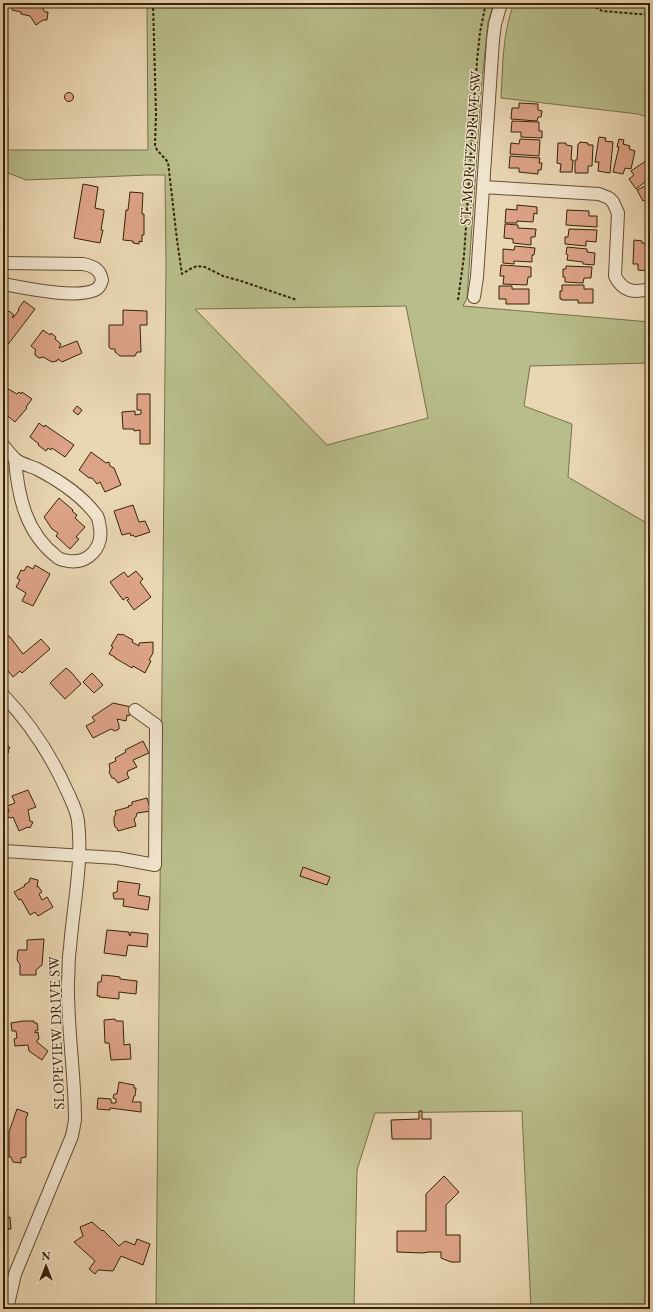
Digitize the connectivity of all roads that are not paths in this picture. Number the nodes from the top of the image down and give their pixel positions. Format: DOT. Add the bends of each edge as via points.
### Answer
graph roads {
  1 [pos="501,3"];
  2 [pos="483,187"];
  3 [pos="3,263"];
  4 [pos="3,284"];
  5 [pos="650,289"];
  6 [pos="474,297"];
  7 [pos="3,445"];
  8 [pos="15,459"];
  9 [pos="3,695"];
  10 [pos="135,710"];
  11 [pos="3,851"];
  12 [pos="79,855"];
  13 [pos="7,1309"];
  1 -- 2 [label="street, ST. MORITZ DRIVE SW" via="493,40"];
  2 -- 5 [label="street" via="599,194 609,198 614,202 618,213 615,276 618,283 625,289"];
  2 -- 6 [label="street, ST. MORITZ DRIVE SW"];
  3 -- 4 [label="street" via="83,264 95,268 102,280 93,291 78,293"];
  7 -- 8 [label="street"];
  8 -- 8 [label="street" via="20,498 35,535 59,559 73,562 83,560 93,553 100,544 101,533 98,518 89,506 67,487"];
  9 -- 12 [label="street, SLOPEVIEW DRIVE SW" via="35,733 61,778 78,820"];
  10 -- 12 [label="street" via="156,725 155,865"];
  11 -- 12 [label="street"];
  12 -- 13 [label="street, SLOPEVIEW DRIVE SW" via="68,983 75,1120 72,1136 15,1274"];
}
